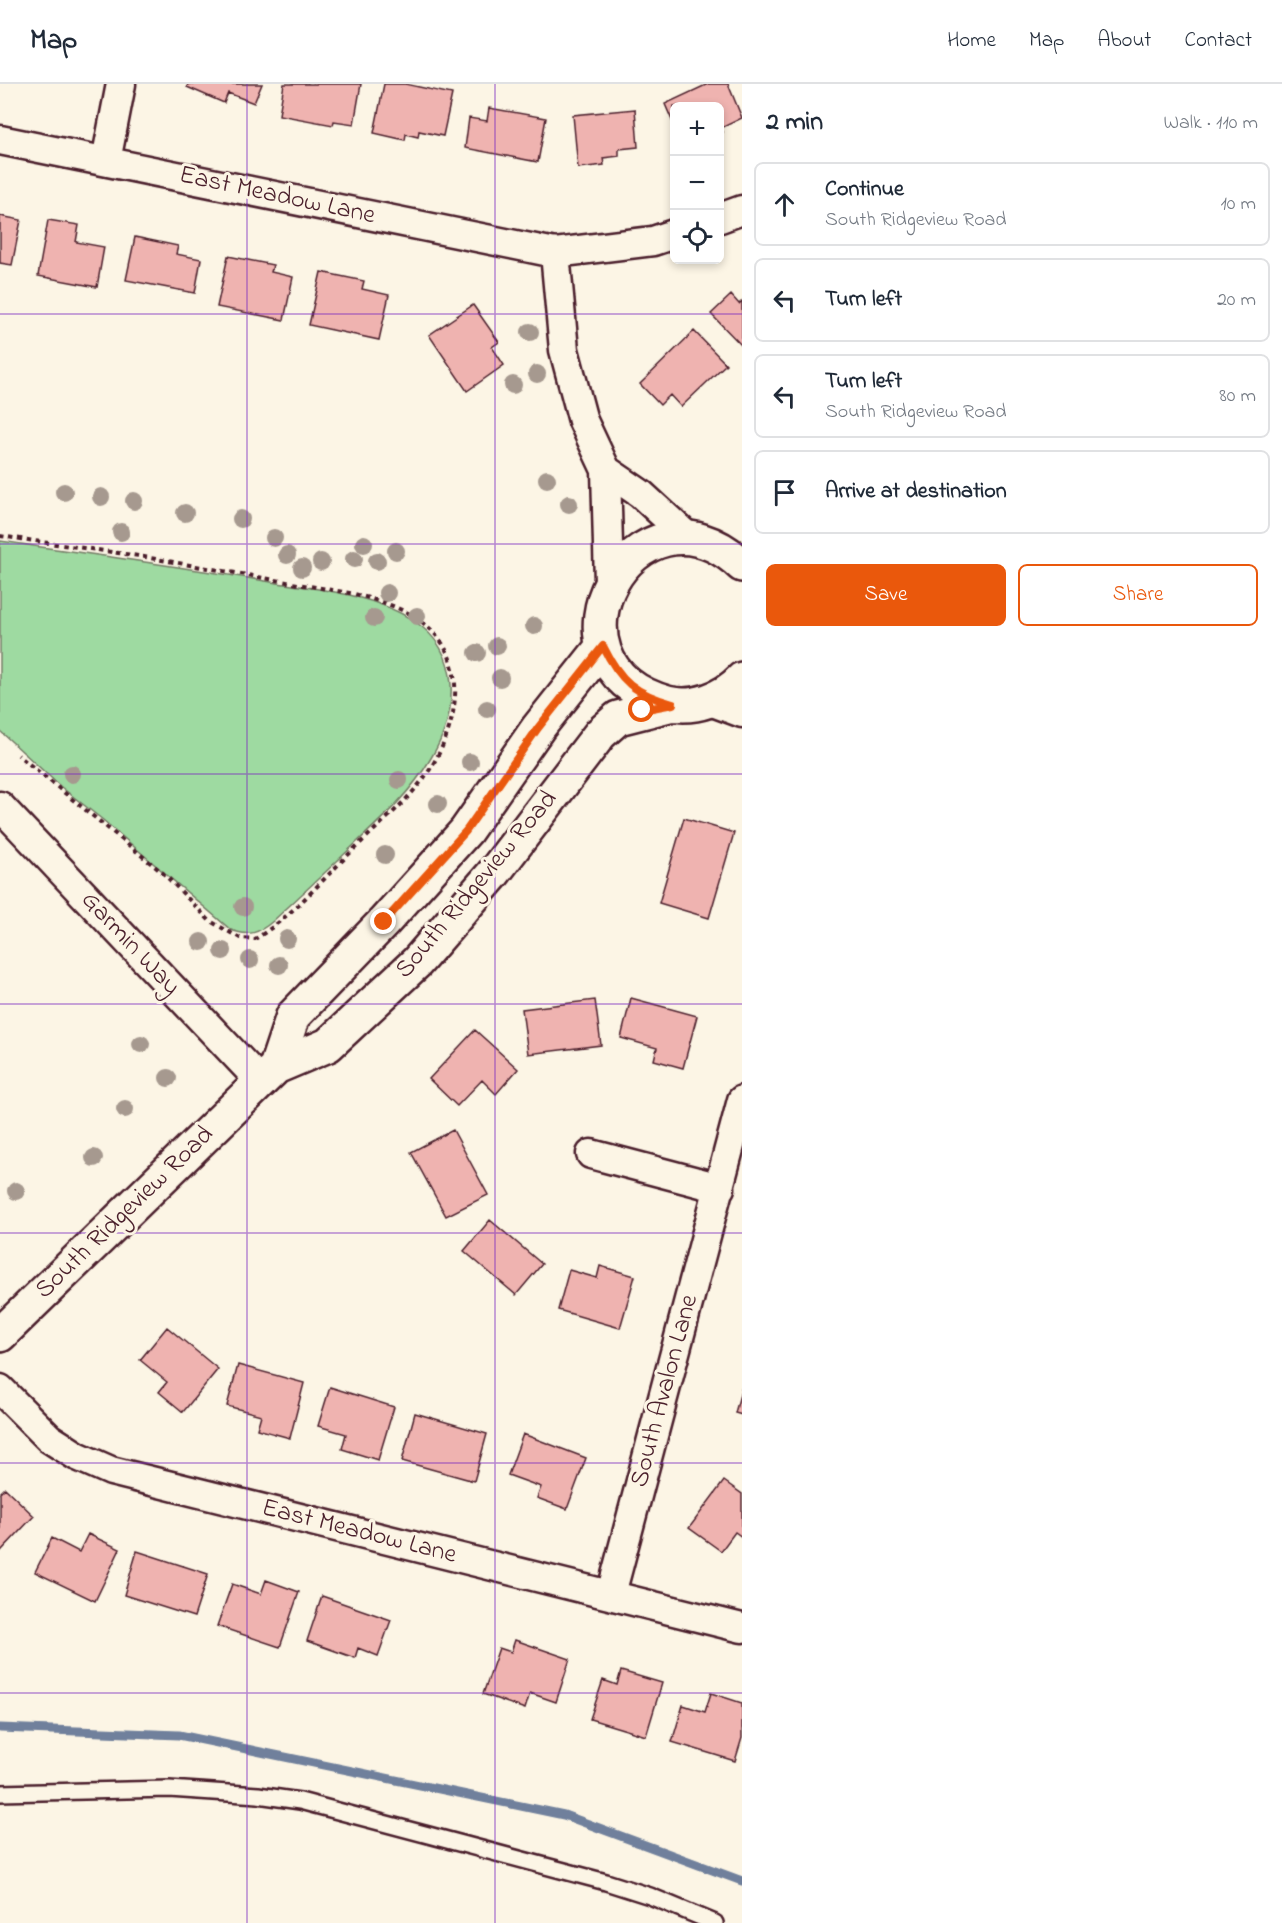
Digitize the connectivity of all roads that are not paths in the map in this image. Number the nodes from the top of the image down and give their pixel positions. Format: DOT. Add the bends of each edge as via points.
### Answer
graph roads {
  1 [pos="121,84"];
  2 [pos="0,140"];
  3 [pos="106,161"];
  4 [pos="742,210"];
  5 [pos="724,217"];
  6 [pos="670,236"];
  7 [pos="555,253"];
  8 [pos="606,470"];
  9 [pos="690,539"];
  10 [pos="737,556"];
  11 [pos="609,583"];
  12 [pos="603,646"];
  13 [pos="742,679"];
  14 [pos="710,701"];
  15 [pos="673,704"];
  16 [pos="742,713"];
  17 [pos="0,806"];
  18 [pos="268,1074"];
  19 [pos="742,1100"];
  20 [pos="591,1154"];
  21 [pos="720,1188"];
  22 [pos="0,1335"];
  23 [pos="0,1389"];
  24 [pos="611,1594"];
  25 [pos="742,1628"];
  26 [pos="0,1793"];
  27 [pos="715,1923"];
  1 -- 3 [label="street"];
  2 -- 3 [label="street, East Meadow Lane"];
  3 -- 7 [label="street, East Meadow Lane"];
  4 -- 5 [label="street"];
  6 -- 7 [label="street, East Meadow Lane"];
  7 -- 8 [label="street" via="564,350 583,422"];
  8 -- 9 [label="street" via="641,494"];
  8 -- 11 [label="street"];
  9 -- 10 [label="main road" via="710,543"];
  9 -- 11 [label="main road" via="670,539 651,545 633,555"];
  11 -- 12 [label="main road" via="601,605"];
  12 -- 15 [label="main road" via="630,685 650,698"];
  12 -- 18 [label="main road, South Ridgeview Road" via="538,728 466,831 293,1016"];
  13 -- 14 [label="main road"];
  14 -- 15 [label="main road"];
  14 -- 16 [label="street"];
  15 -- 18 [label="main road, South Ridgeview Road" via="618,718 600,734 493,874 417,962 328,1045"];
  17 -- 18 [label="street, Garmin Way"];
  18 -- 22 [label="main road, South Ridgeview Road"];
  19 -- 21 [label="street, South Avalon Lane"];
  20 -- 21 [label="street"];
  21 -- 24 [label="street, South Avalon Lane"];
  23 -- 24 [label="street, East Meadow Lane" via="49,1438 111,1471"];
  24 -- 25 [label="street, East Meadow Lane"];
  26 -- 27 [label="lane" via="169,1789 300,1801 606,1882"];
}
